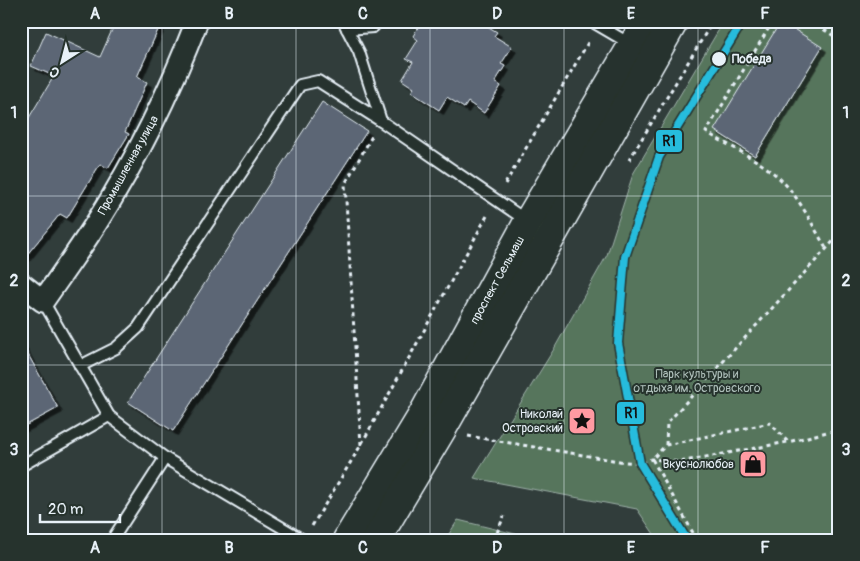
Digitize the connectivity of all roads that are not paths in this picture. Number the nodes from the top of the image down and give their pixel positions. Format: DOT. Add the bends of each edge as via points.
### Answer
graph roads {
  1 [pos="197,21"];
  2 [pos="378,21"];
  3 [pos="647,21"];
  4 [pos="674,21"];
  5 [pos="594,23"];
  6 [pos="345,25"];
  7 [pos="633,45"];
  8 [pos="381,121"];
  9 [pos="528,222"];
  10 [pos="21,284"];
  11 [pos="43,301"];
  12 [pos="80,366"];
  13 [pos="108,416"];
  14 [pos="165,458"];
  15 [pos="21,466"];
  16 [pos="306,536"];
  17 [pos="112,540"];
  18 [pos="347,540"];
  19 [pos="376,540"];
  1 -- 11 [label="street, Промышленная улица" via="181,64 144,138 97,222"];
  2 -- 6 [label="lane" via="373,27"];
  3 -- 7 [label="main road, проспект Сельмаш"];
  4 -- 19 [label="main road, проспект Сельмаш"];
  5 -- 7 [label="lane"];
  6 -- 8 [label="lane" via="359,52"];
  7 -- 9 [label="main road, проспект Сельмаш"];
  8 -- 9 [label="lane"];
  8 -- 12 [label="lane" via="318,80 300,85 138,328 116,348"];
  9 -- 18 [label="main road, проспект Сельмаш" via="422,416"];
  10 -- 11 [label="street"];
  11 -- 12 [label="lane"];
  12 -- 13 [label="lane"];
  13 -- 14 [label="lane"];
  13 -- 15 [label="lane"];
  14 -- 16 [label="lane"];
  14 -- 17 [label="lane"];
}
